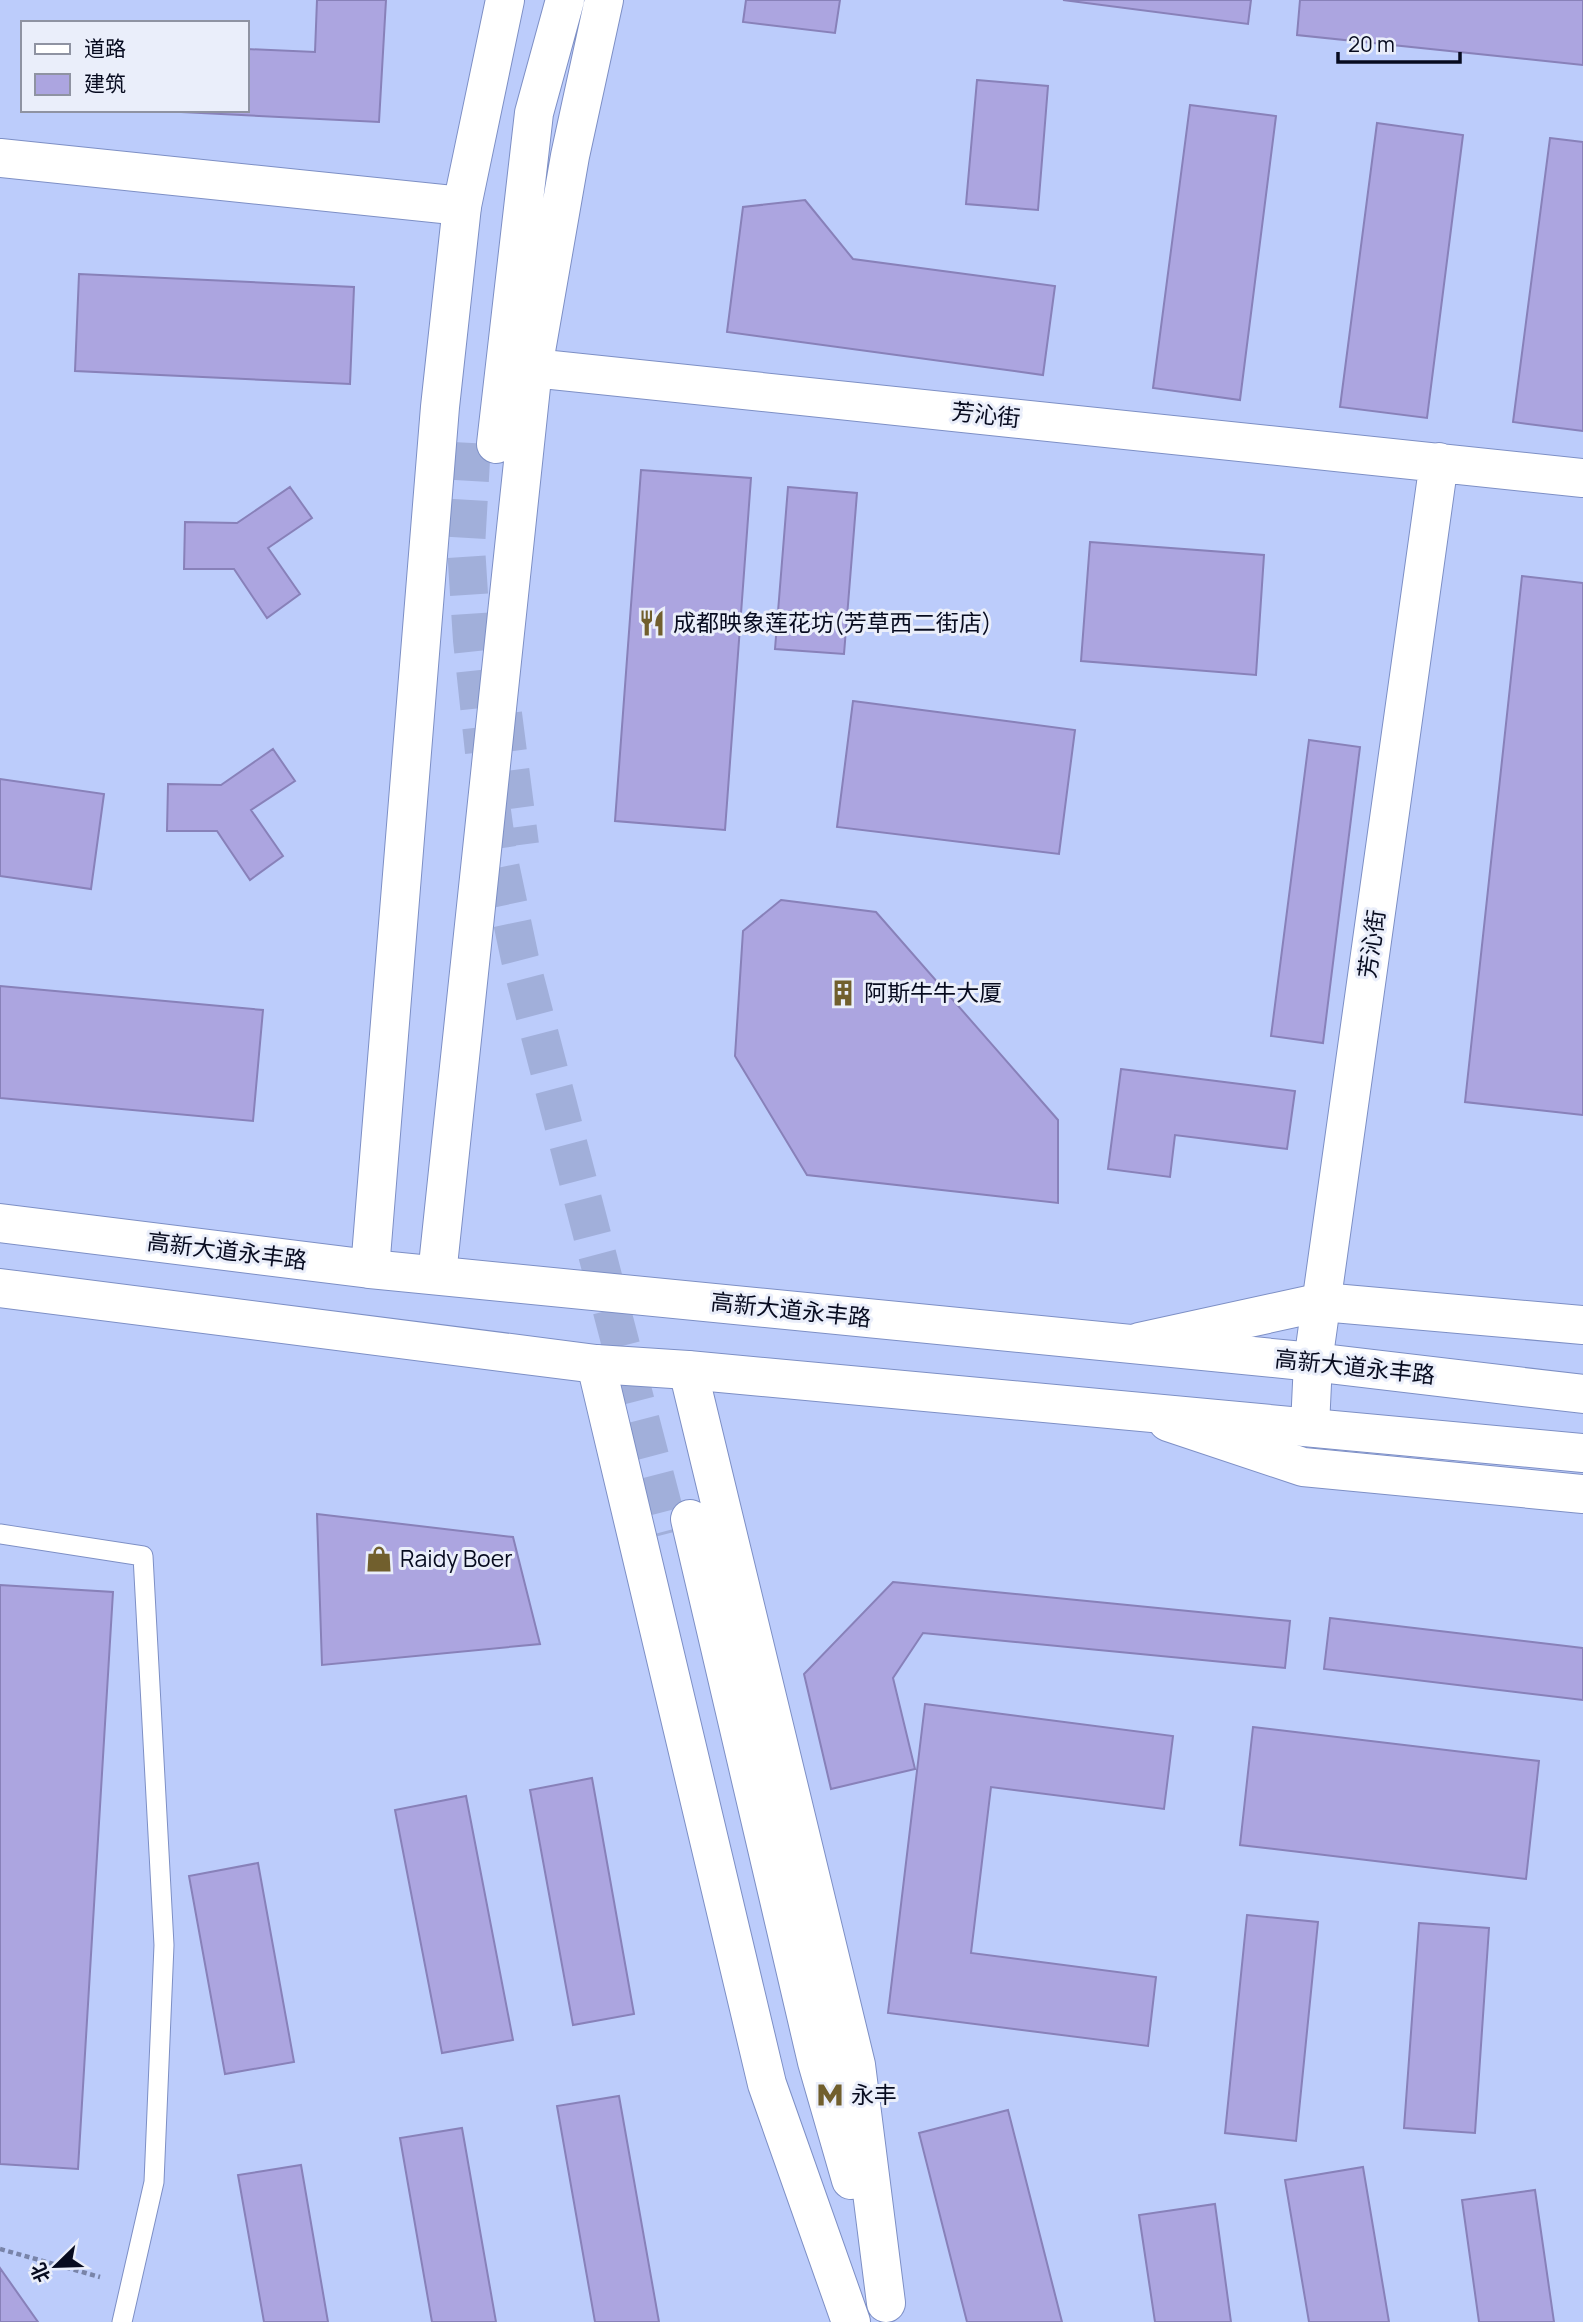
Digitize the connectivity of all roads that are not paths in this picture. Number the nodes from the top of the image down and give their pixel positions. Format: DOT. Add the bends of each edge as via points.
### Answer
graph roads {
  1 [pos="505,0"];
  2 [pos="543,0"];
  3 [pos="565,0"];
  4 [pos="604,0"];
  5 [pos="0,158"];
  6 [pos="462,206"];
  7 [pos="533,368"];
  8 [pos="1439,462"];
  9 [pos="1583,478"];
  10 [pos="0,1223"];
  11 [pos="370,1269"];
  12 [pos="437,1275"];
  13 [pos="0,1288"];
  14 [pos="1322,1302"];
  15 [pos="1583,1325"];
  16 [pos="1129,1344"];
  17 [pos="1313,1362"];
  18 [pos="596,1364"];
  19 [pos="688,1370"];
  20 [pos="1583,1394"];
  21 [pos="1133,1410"];
  22 [pos="1310,1426"];
  23 [pos="1583,1453"];
  24 [pos="1583,1494"];
  25 [pos="0,1534"];
  26 [pos="888,2313"];
  27 [pos="122,2322"];
  28 [pos="851,2322"];
  1 -- 6 [label="main road"];
  2 -- 3 [label="main road" via="523,76 490,292 484,443 534,113"];
  4 -- 7 [label="main road" via="570,156"];
  5 -- 6 [label="main road"];
  6 -- 11 [label="main road" via="440,407"];
  7 -- 8 [label="main road, 芳沁街"];
  7 -- 12 [label="main road"];
  8 -- 9 [label="main road, 芳沁街"];
  8 -- 14 [label="main road, 芳沁街"];
  10 -- 11 [label="main road, 高新大道永丰路"];
  11 -- 12 [label="main road, 高新大道永丰路"];
  12 -- 16 [label="main road, 高新大道永丰路"];
  13 -- 18 [label="main road"];
  14 -- 15 [label="main road"];
  14 -- 16 [label="main road"];
  14 -- 17 [label="main road, 芳沁街"];
  16 -- 17 [label="main road, 高新大道永丰路"];
  17 -- 20 [label="main road, 高新大道永丰路"];
  17 -- 22 [label="main road, 芳沁街"];
  18 -- 19 [label="main road"];
  18 -- 28 [label="main road" via="767,2084"];
  19 -- 21 [label="main road"];
  19 -- 26 [label="main road" via="856,2065"];
  21 -- 22 [label="main road"];
  21 -- 24 [label="main road" via="1303,1467"];
  22 -- 23 [label="main road"];
  25 -- 27 [label="lane" via="143,1556 164,1945 154,2182"];
  26 -- 28 [label="main road" via="817,2062 680,1526"];
}
